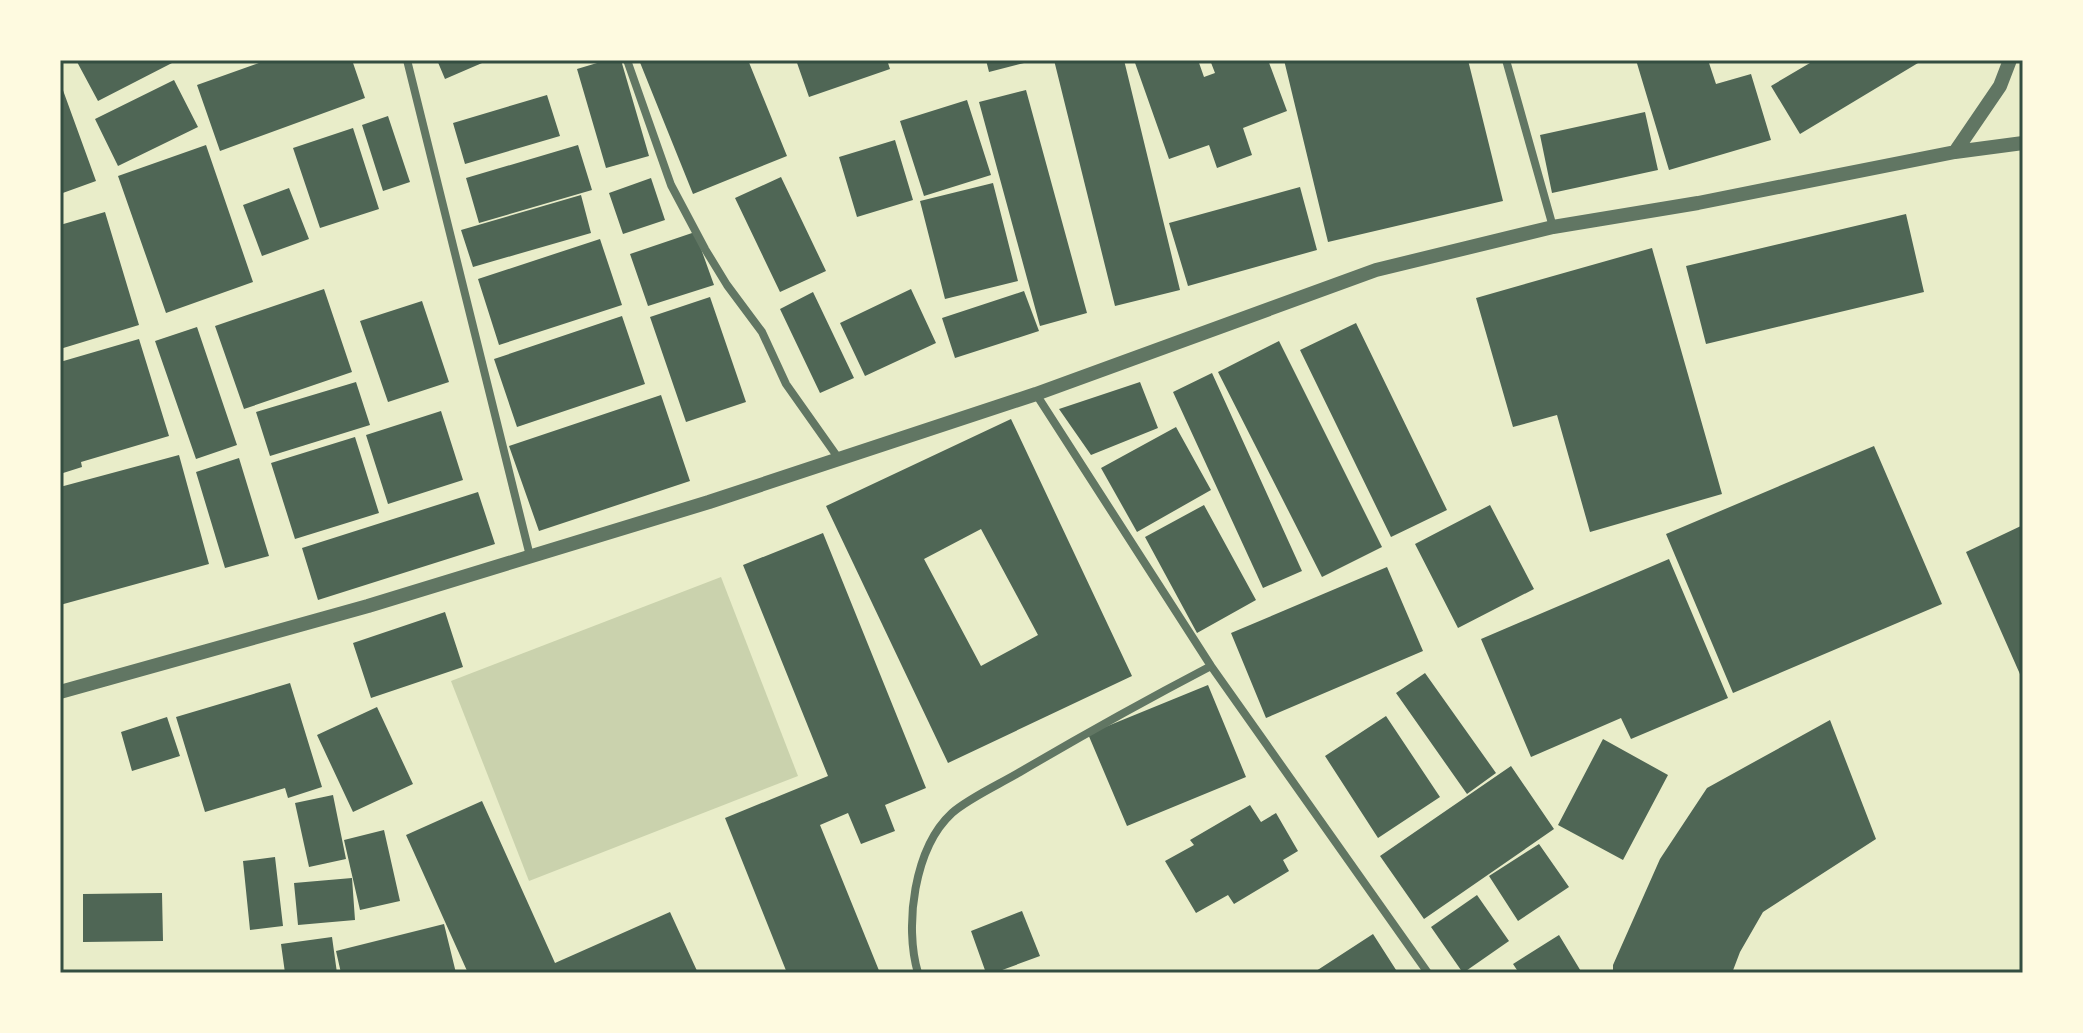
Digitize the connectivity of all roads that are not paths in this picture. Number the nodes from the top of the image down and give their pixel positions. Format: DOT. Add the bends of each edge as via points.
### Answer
graph roads {
  1 [pos="407,60"];
  2 [pos="627,60"];
  3 [pos="1506,60"];
  4 [pos="2010,60"];
  5 [pos="2023,143"];
  6 [pos="1955,152"];
  7 [pos="1553,227"];
  8 [pos="1036,394"];
  9 [pos="839,460"];
  10 [pos="530,556"];
  11 [pos="1211,666"];
  12 [pos="60,692"];
  13 [pos="918,973"];
  14 [pos="1428,973"];
  1 -- 10 [label="street"];
  2 -- 9 [label="street" via="671,185 698,236 762,332 786,384"];
  3 -- 7 [label="street"];
  4 -- 6 [label="street" via="2000,86"];
  5 -- 6 [label="street"];
  6 -- 7 [label="street"];
  7 -- 8 [label="street" via="1376,270"];
  8 -- 9 [label="street"];
  8 -- 11 [label="street"];
  9 -- 10 [label="street"];
  10 -- 12 [label="street"];
  11 -- 13 [label="street" via="952,813 929,844 913,898 912,951"];
  11 -- 14 [label="street"];
}
